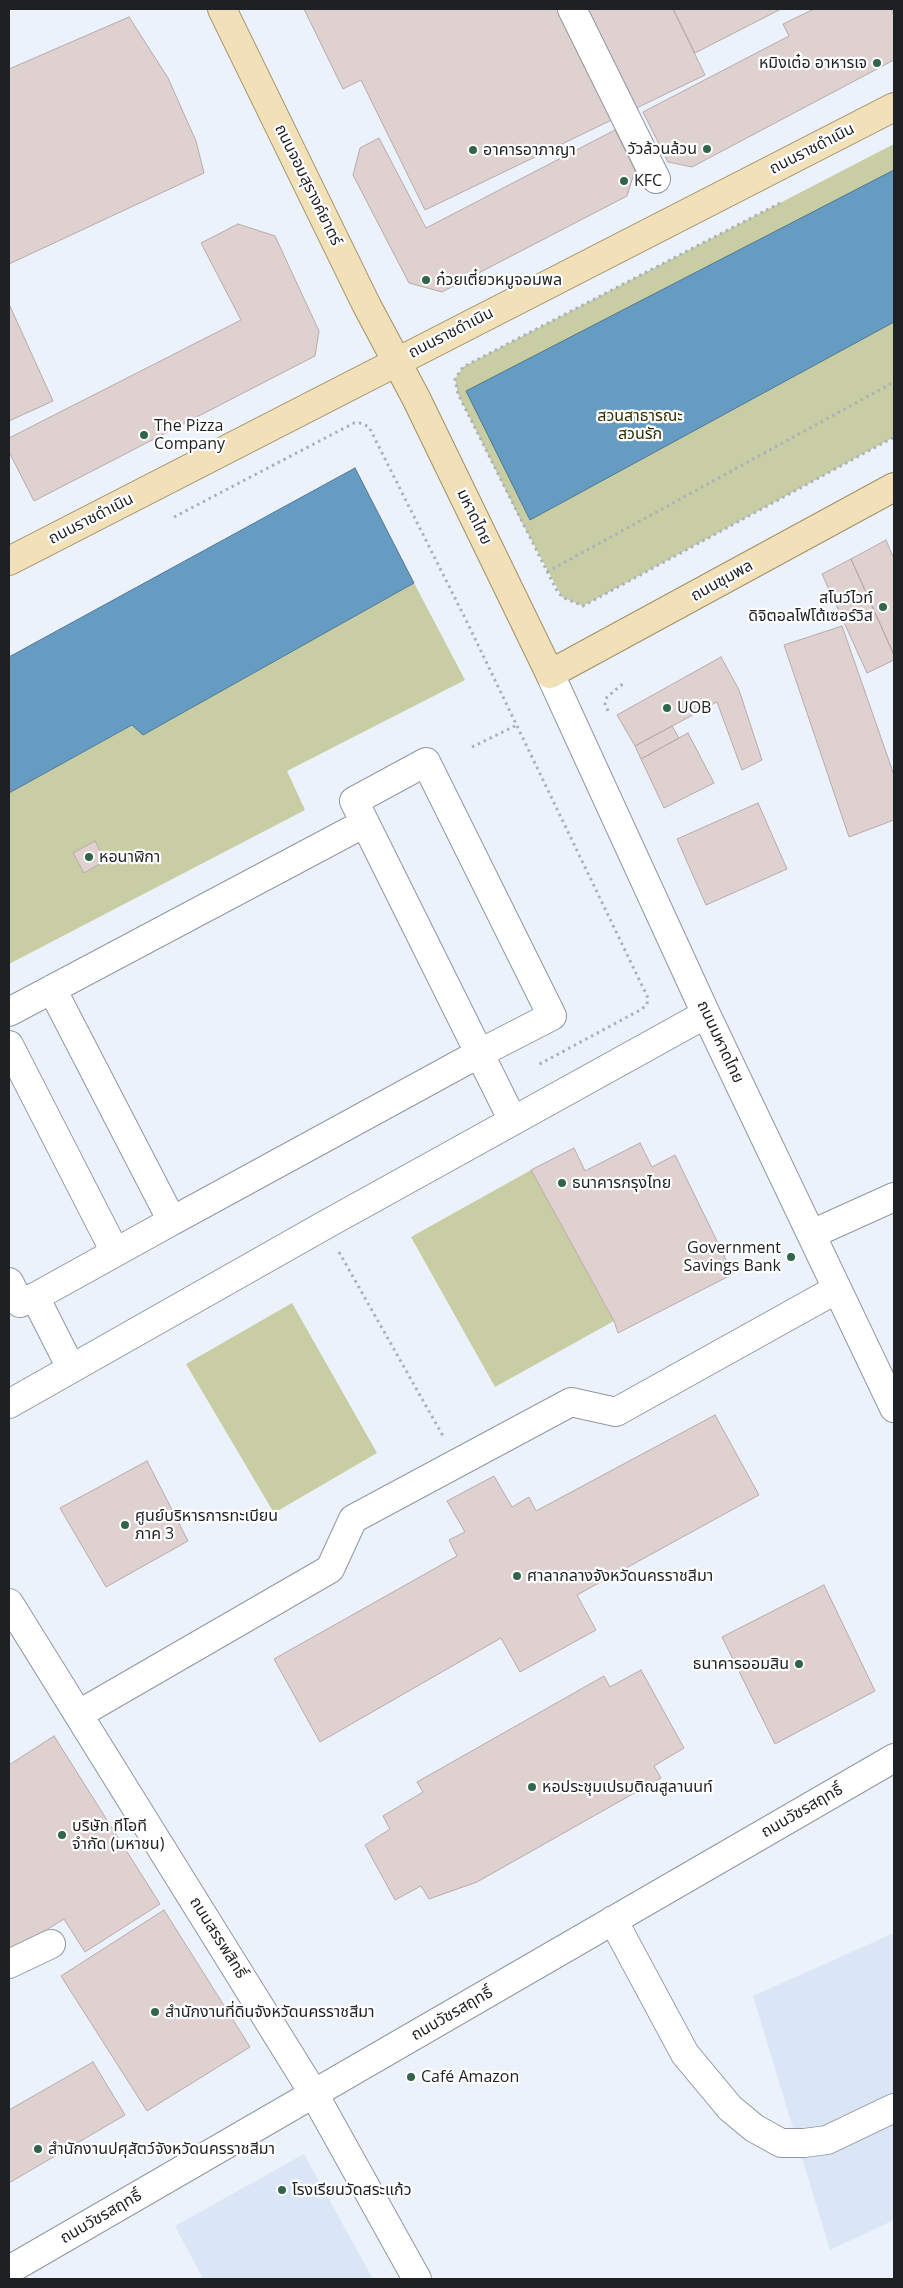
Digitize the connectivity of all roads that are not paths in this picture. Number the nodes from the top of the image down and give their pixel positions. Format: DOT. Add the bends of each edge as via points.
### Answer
graph roads {
  1 [pos="222,9"];
  2 [pos="572,9"];
  3 [pos="894,107"];
  4 [pos="656,179"];
  5 [pos="396,361"];
  6 [pos="894,487"];
  7 [pos="9,561"];
  8 [pos="550,674"];
  9 [pos="365,823"];
  10 [pos="52,989"];
  11 [pos="9,1012"];
  12 [pos="706,1014"];
  13 [pos="9,1045"];
  14 [pos="480,1053"];
  15 [pos="513,1121"];
  16 [pos="894,1196"];
  17 [pos="172,1221"];
  18 [pos="812,1234"];
  19 [pos="115,1252"];
  20 [pos="837,1289"];
  21 [pos="18,1301"];
  22 [pos="71,1368"];
  23 [pos="9,1404"];
  24 [pos="894,1408"];
  25 [pos="9,1603"];
  26 [pos="79,1714"];
  27 [pos="894,1758"];
  28 [pos="613,1920"];
  29 [pos="51,1944"];
  30 [pos="9,1964"];
  31 [pos="314,2094"];
  32 [pos="894,2108"];
  33 [pos="9,2270"];
  34 [pos="417,2279"];
  1 -- 5 [label="main road, ถนนจอมสุรางค์ยาตร์"];
  2 -- 4 [label="street"];
  3 -- 5 [label="main road, ถนนราชดำเนิน"];
  5 -- 7 [label="main road, ถนนราชดำเนิน"];
  5 -- 8 [label="main road, มหาดไทย"];
  6 -- 8 [label="main road, ถนนชุมพล"];
  8 -- 12 [label="street, ถนนมหาดไทย"];
  9 -- 10 [label="street"];
  9 -- 14 [label="street"];
  9 -- 14 [label="street" via="354,800 426,762 552,1016"];
  10 -- 11 [label="street"];
  10 -- 17 [label="street"];
  12 -- 15 [label="street"];
  12 -- 18 [label="street, ถนนมหาดไทย"];
  13 -- 19 [label="street"];
  14 -- 15 [label="street"];
  14 -- 17 [label="street"];
  15 -- 22 [label="street"];
  16 -- 18 [label="street"];
  17 -- 19 [label="street"];
  18 -- 20 [label="street, ถนนมหาดไทย"];
  19 -- 21 [label="street"];
  20 -- 24 [label="street, ถนนมหาดไทย"];
  20 -- 26 [label="street" via="616,1412 571,1402 354,1519 330,1569"];
  21 -- 22 [label="street"];
  22 -- 23 [label="street"];
  25 -- 26 [label="street, ถนนสรรพสิทธิ์"];
  26 -- 31 [label="street, ถนนสรรพสิทธิ์"];
  27 -- 28 [label="street, ถนนวัชรสฤทธิ์"];
  28 -- 31 [label="street, ถนนวัชรสฤทธิ์"];
  28 -- 32 [label="street" via="685,2054 730,2108 754,2128 782,2143 827,2140"];
  29 -- 30 [label="street"];
  31 -- 33 [label="street, ถนนวัชรสฤทธิ์"];
  31 -- 34 [label="street, ถนนสรรพสิทธิ์"];
}
